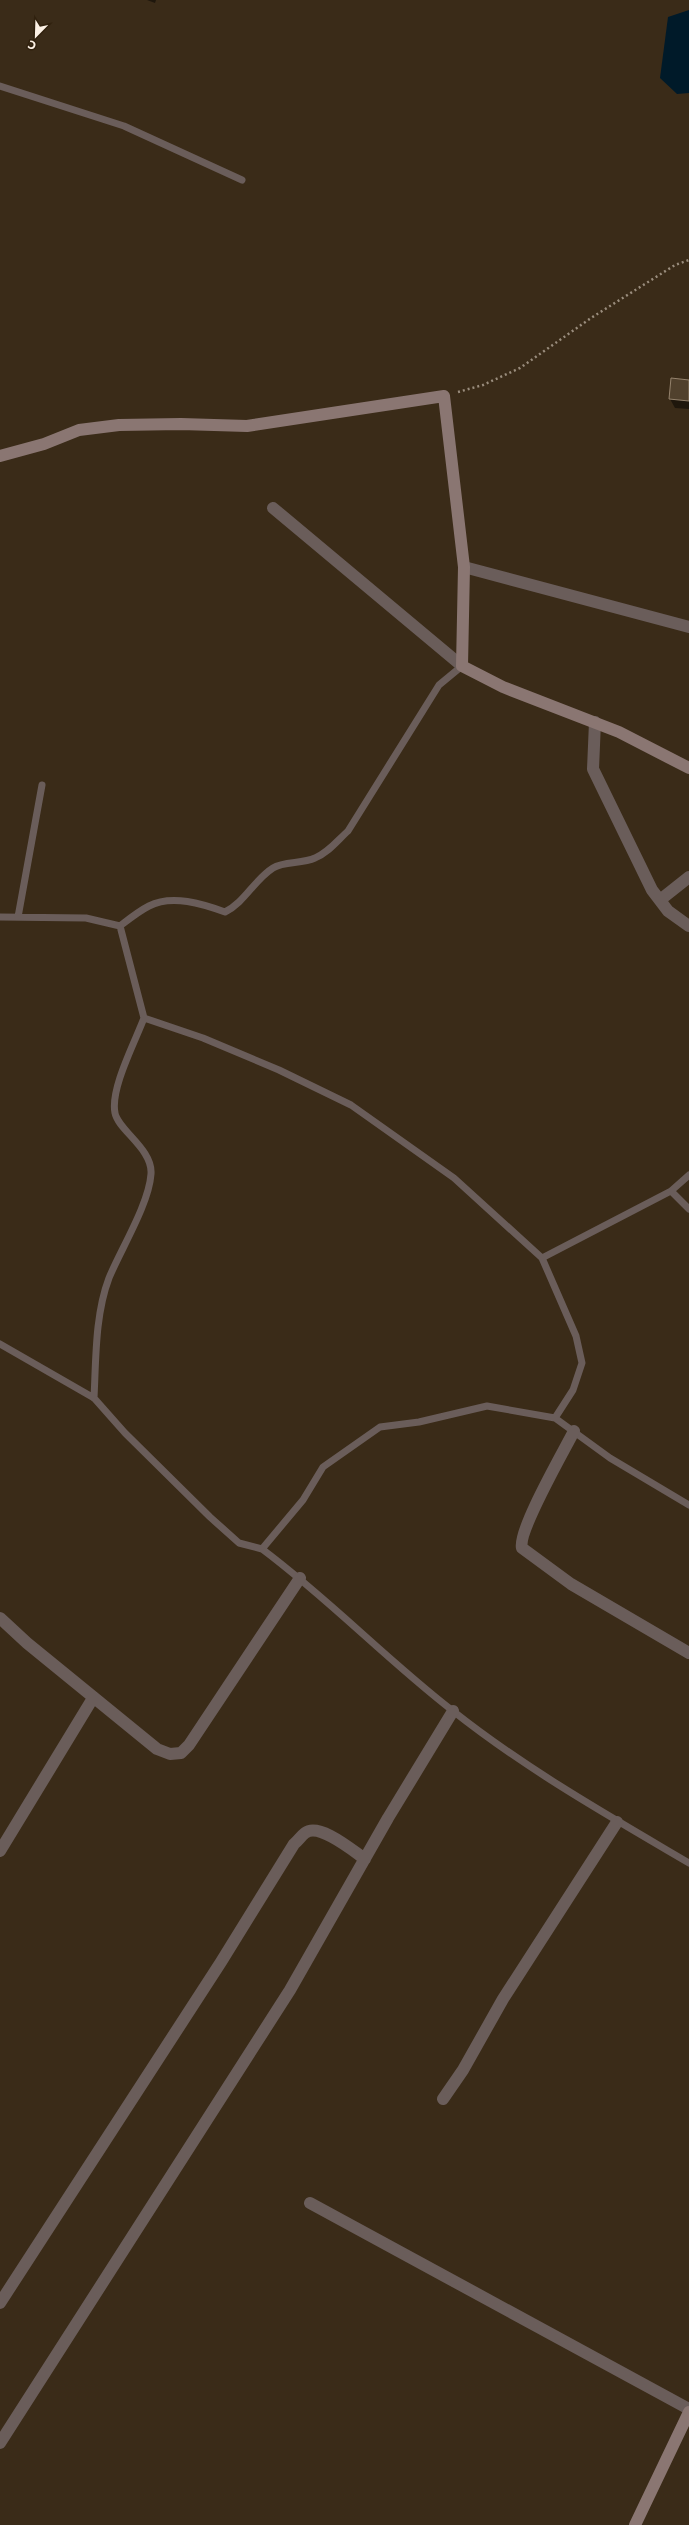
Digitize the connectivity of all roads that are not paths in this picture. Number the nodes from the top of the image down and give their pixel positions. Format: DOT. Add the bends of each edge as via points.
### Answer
graph roads {
  1 [pos="0,86"];
  2 [pos="242,180"];
  3 [pos="0,456"];
  4 [pos="273,508"];
  5 [pos="464,567"];
  6 [pos="689,627"];
  7 [pos="462,666"];
  8 [pos="595,722"];
  9 [pos="689,768"];
  10 [pos="42,786"];
  11 [pos="689,877"];
  12 [pos="660,900"];
  13 [pos="0,917"];
  14 [pos="18,917"];
  15 [pos="120,926"];
  16 [pos="689,926"];
  17 [pos="144,1018"];
  18 [pos="689,1176"];
  19 [pos="671,1191"];
  20 [pos="689,1209"];
  21 [pos="542,1258"];
  22 [pos="0,1344"];
  23 [pos="94,1398"];
  24 [pos="555,1418"];
  25 [pos="574,1431"];
  26 [pos="689,1505"];
  27 [pos="262,1549"];
  28 [pos="300,1578"];
  29 [pos="0,1618"];
  30 [pos="689,1653"];
  31 [pos="93,1698"];
  32 [pos="452,1711"];
  33 [pos="618,1822"];
  34 [pos="0,1851"];
  35 [pos="365,1859"];
  36 [pos="689,1863"];
  37 [pos="443,2100"];
  38 [pos="310,2204"];
  39 [pos="0,2303"];
  40 [pos="689,2410"];
  41 [pos="0,2443"];
  42 [pos="635,2525"];
  1 -- 2 [label="lane" via="124,126"];
  3 -- 5 [label="street" via="44,444 79,430 119,425 247,426 444,396"];
  4 -- 7 [label="street"];
  5 -- 6 [label="street"];
  5 -- 7 [label="street"];
  7 -- 8 [label="street" via="503,687"];
  7 -- 15 [label="lane" via="439,685 348,830 329,850 315,859 273,867 249,889 234,908 225,912 188,901 168,902 150,906"];
  8 -- 9 [label="street"];
  8 -- 12 [label="street" via="593,769 652,890"];
  10 -- 14 [label="lane"];
  11 -- 12 [label="street"];
  12 -- 16 [label="street" via="668,910"];
  13 -- 14 [label="lane"];
  14 -- 15 [label="lane" via="86,918"];
  15 -- 17 [label="lane"];
  17 -- 21 [label="lane" via="203,1038 279,1070 351,1105 454,1178"];
  17 -- 23 [label="lane" via="118,1087 114,1108 115,1114 146,1154 151,1174 138,1213 109,1280 97,1338"];
  18 -- 19 [label="lane"];
  19 -- 20 [label="lane"];
  19 -- 21 [label="lane"];
  21 -- 24 [label="lane" via="576,1336 582,1363 573,1390"];
  22 -- 23 [label="lane"];
  23 -- 27 [label="lane" via="125,1433 239,1543"];
  24 -- 25 [label="lane"];
  24 -- 27 [label="lane" via="486,1406 419,1422 380,1428 323,1466 303,1500"];
  25 -- 26 [label="lane" via="610,1458"];
  25 -- 30 [label="street" via="528,1522 521,1539 522,1548 571,1584"];
  27 -- 28 [label="lane"];
  28 -- 31 [label="street" via="189,1745 181,1753 170,1754 158,1749"];
  28 -- 32 [label="lane"];
  29 -- 31 [label="street"];
  31 -- 34 [label="street"];
  32 -- 33 [label="lane" via="523,1761"];
  32 -- 35 [label="street"];
  33 -- 36 [label="lane"];
  33 -- 37 [label="street" via="503,1999"];
  35 -- 39 [label="street" via="315,1829 305,1832 294,1844 221,1962"];
  35 -- 41 [label="street" via="290,1990"];
  38 -- 40 [label="street"];
  40 -- 42 [label="street"];
}
